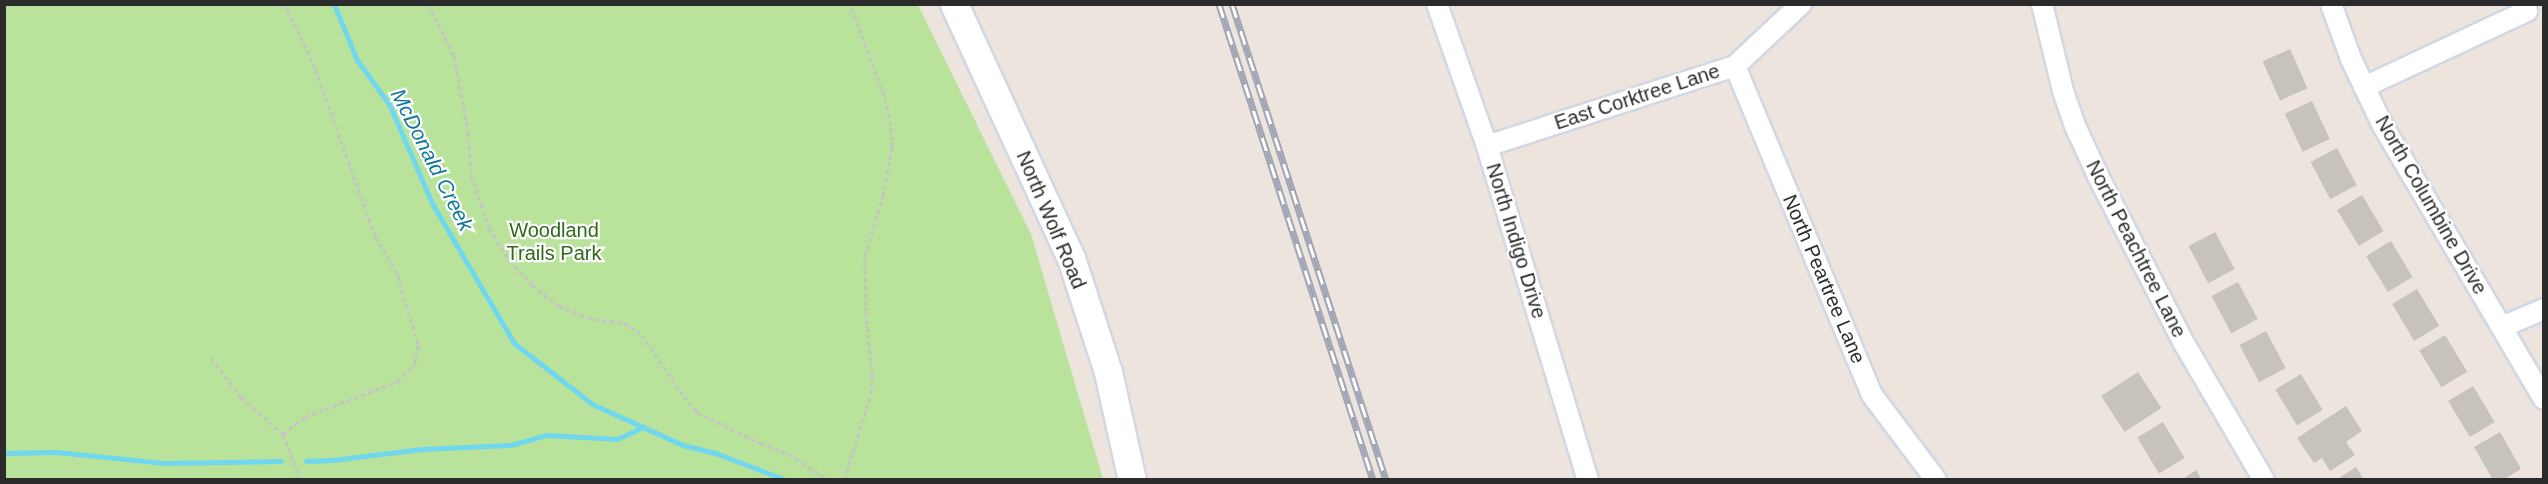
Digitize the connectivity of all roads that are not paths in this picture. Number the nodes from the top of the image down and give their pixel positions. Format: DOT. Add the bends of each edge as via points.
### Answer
graph roads {
  1 [pos="954,4"];
  2 [pos="1437,4"];
  3 [pos="1801,4"];
  4 [pos="2042,4"];
  5 [pos="2331,4"];
  6 [pos="2527,11"];
  7 [pos="1735,66"];
  8 [pos="2364,87"];
  9 [pos="1487,146"];
  10 [pos="2544,309"];
  11 [pos="2502,327"];
  12 [pos="2544,399"];
  13 [pos="1132,480"];
  14 [pos="1588,480"];
  15 [pos="1936,480"];
  16 [pos="2264,480"];
  1 -- 13 [label="main road, North Wolf Road" via="1071,258 1108,372"];
  2 -- 9 [label="street, North Indigo Drive"];
  3 -- 7 [label="street, East Corktree Lane"];
  4 -- 16 [label="street, North Peachtree Lane" via="2060,82 2098,178 2185,345"];
  5 -- 8 [label="street, North Columbine Drive"];
  6 -- 8 [label="street"];
  7 -- 9 [label="street, East Corktree Lane"];
  7 -- 15 [label="street, North Peartree Lane" via="1872,395"];
  8 -- 11 [label="street, North Columbine Drive" via="2425,201"];
  9 -- 14 [label="street, North Indigo Drive"];
  10 -- 11 [label="street"];
  11 -- 12 [label="street, North Columbine Drive"];
}
